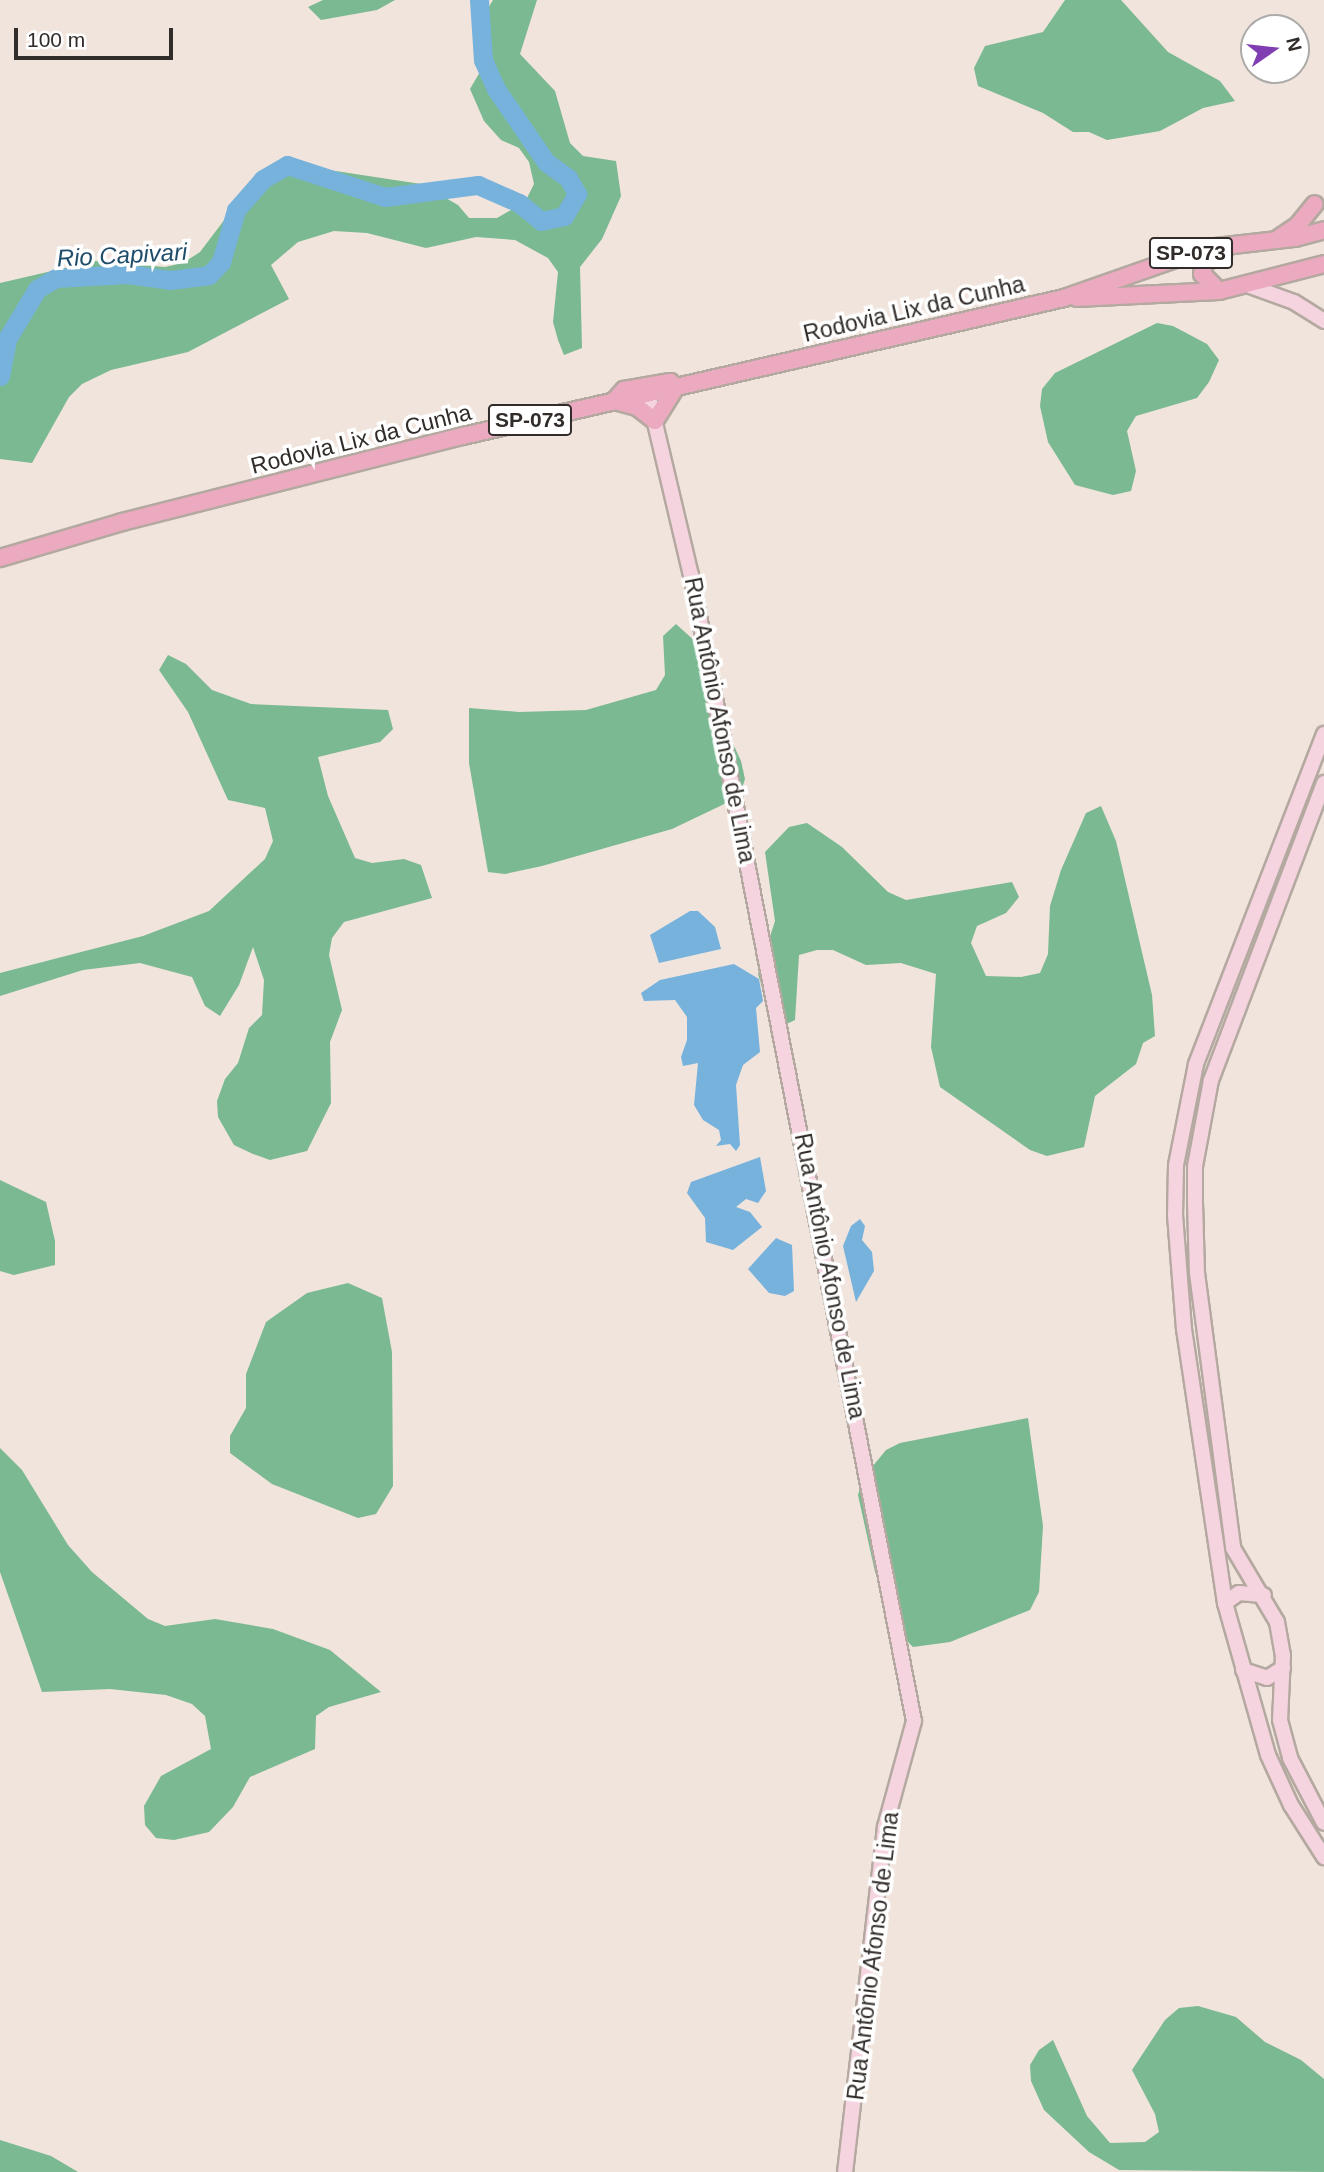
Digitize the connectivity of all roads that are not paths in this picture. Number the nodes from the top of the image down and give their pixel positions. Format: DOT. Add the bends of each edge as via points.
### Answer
graph roads {
  1 [pos="1319,200"];
  2 [pos="1324,220"];
  3 [pos="1324,230"];
  4 [pos="1276,240"];
  5 [pos="1234,244"];
  6 [pos="1324,264"];
  7 [pos="1247,285"];
  8 [pos="1219,291"];
  9 [pos="1064,298"];
  10 [pos="1324,321"];
  11 [pos="676,387"];
  12 [pos="647,389"];
  13 [pos="614,401"];
  14 [pos="654,421"];
  15 [pos="0,558"];
  16 [pos="1324,734"];
  17 [pos="1324,783"];
  18 [pos="1264,1595"];
  19 [pos="1225,1603"];
  20 [pos="1283,1668"];
  21 [pos="1242,1670"];
  22 [pos="1324,1823"];
  23 [pos="1324,1857"];
  24 [pos="845,2172"];
  1 -- 2 [label="main road"];
  1 -- 4 [label="main road" via="1297,226"];
  3 -- 4 [label="main road, Rodovia Lix da Cunha / SP-073"];
  4 -- 5 [label="main road, Rodovia Lix da Cunha / SP-073"];
  5 -- 8 [label="main road" via="1205,263 1202,274"];
  5 -- 9 [label="main road, Rodovia Lix da Cunha / SP-073" via="1168,260"];
  6 -- 7 [label="main road, Rodovia Lix da Cunha / SP-073"];
  7 -- 8 [label="main road, Rodovia Lix da Cunha / SP-073"];
  7 -- 10 [label="main road" via="1294,302"];
  8 -- 9 [label="main road, Rodovia Lix da Cunha / SP-073"];
  9 -- 11 [label="main road, Rodovia Lix da Cunha / SP-073"];
  11 -- 12 [label="main road, Rodovia Lix da Cunha" via="670,382"];
  11 -- 14 [label="main road"];
  12 -- 13 [label="main road, Rodovia Lix da Cunha" via="624,390"];
  12 -- 14 [label="main road, Rua Antônio Afonso de Lima"];
  13 -- 14 [label="main road" via="637,407"];
  13 -- 15 [label="main road, Rodovia Lix da Cunha / SP-073" via="122,522"];
  14 -- 24 [label="main road, Rua Antônio Afonso de Lima" via="708,656 914,1721 885,1827"];
  16 -- 19 [label="main road" via="1211,1017 1185,1108 1176,1165 1176,1262"];
  17 -- 18 [label="main road" via="1228,1026 1211,1080 1195,1166 1197,1273 1229,1529 1238,1559"];
  18 -- 19 [label="main road" via="1239,1593"];
  18 -- 20 [label="main road" via="1277,1622"];
  19 -- 21 [label="main road"];
  20 -- 21 [label="main road" via="1267,1678"];
  20 -- 22 [label="main road" via="1279,1706 1284,1738"];
  21 -- 23 [label="main road" via="1269,1755"];
}
